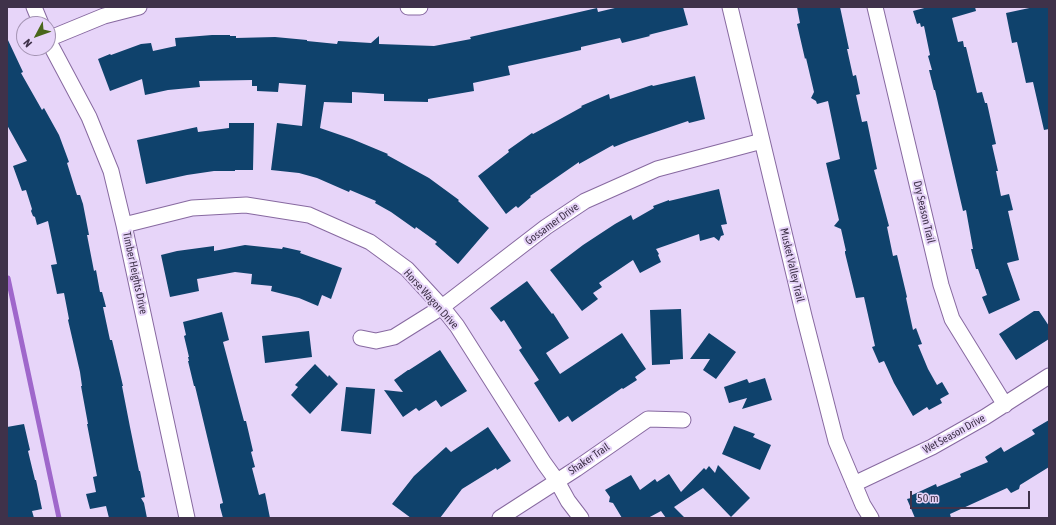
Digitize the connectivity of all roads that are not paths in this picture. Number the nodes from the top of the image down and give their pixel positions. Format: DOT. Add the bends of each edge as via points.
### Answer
graph roads {
  1 [pos="139,7"];
  2 [pos="408,7"];
  3 [pos="420,7"];
  4 [pos="730,7"];
  5 [pos="875,7"];
  6 [pos="56,36"];
  7 [pos="56,54"];
  8 [pos="762,141"];
  9 [pos="124,225"];
  10 [pos="442,307"];
  11 [pos="361,338"];
  12 [pos="1049,376"];
  13 [pos="1005,404"];
  14 [pos="683,420"];
  15 [pos="556,481"];
  16 [pos="854,484"];
  17 [pos="187,518"];
  18 [pos="500,518"];
  19 [pos="581,518"];
  20 [pos="871,518"];
  1 -- 6 [label="street" via="104,16"];
  2 -- 3 [label="street"];
  4 -- 8 [label="street, Musket Valley Trail"];
  5 -- 13 [label="street, Dry Season Trail" via="941,285 952,319"];
  7 -- 9 [label="street, Timber Heights Drive" via="89,117 111,171"];
  8 -- 10 [label="street, Gossamer Drive" via="657,169 585,201 546,227"];
  8 -- 16 [label="street, Musket Valley Trail" via="836,441"];
  9 -- 10 [label="street, Horse Wagon Drive" via="192,208 246,205 309,215 370,242 407,269"];
  9 -- 17 [label="street, Timber Heights Drive"];
  10 -- 11 [label="street, Gossamer Drive" via="394,337 376,341"];
  10 -- 15 [label="street, Horse Wagon Drive" via="457,326"];
  12 -- 13 [label="street, Wet Season Drive"];
  13 -- 16 [label="street, Wet Season Drive" via="932,447"];
  14 -- 15 [label="street, Shaker Trail" via="648,419"];
  15 -- 18 [label="street, Shaker Trail"];
  15 -- 19 [label="street, Horse Wagon Drive"];
  16 -- 20 [label="street, Musket Valley Trail"];
}
